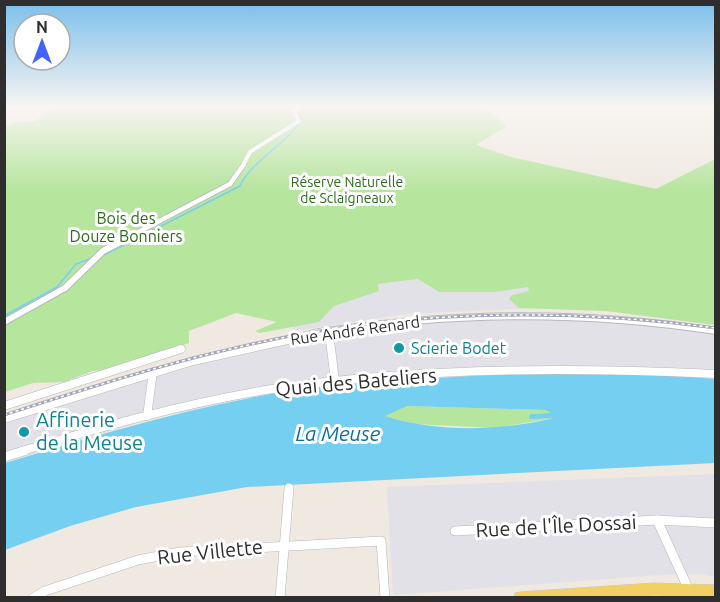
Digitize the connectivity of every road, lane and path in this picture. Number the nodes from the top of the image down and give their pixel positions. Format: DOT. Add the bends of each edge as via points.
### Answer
graph roads {
  1 [pos="279,134"];
  2 [pos="4,322"];
  3 [pos="329,332"];
  4 [pos="716,332"];
  5 [pos="181,349"];
  6 [pos="153,372"];
  7 [pos="716,374"];
  8 [pos="336,381"];
  9 [pos="4,406"];
  10 [pos="147,416"];
  11 [pos="4,419"];
  12 [pos="4,457"];
  13 [pos="289,488"];
  14 [pos="657,520"];
  15 [pos="716,523"];
  16 [pos="455,531"];
  17 [pos="285,545"];
  18 [pos="688,588"];
  19 [pos="716,591"];
  20 [pos="33,597"];
  21 [pos="280,597"];
  22 [pos="385,597"];
  23 [pos="520,597"];
  1 -- 2 [label="street" via="250,152 230,184 93,258 65,288"];
  3 -- 4 [label="street, Rue André Renard" via="401,322 520,315 607,318"];
  3 -- 6 [label="street, Rue André Renard" via="257,345"];
  3 -- 8 [label="street"];
  5 -- 9 [label="street"];
  6 -- 10 [label="street"];
  6 -- 11 [label="street, Rue André Renard"];
  7 -- 8 [label="street, Quai des Bateliers" via="452,373"];
  8 -- 10 [label="street, Quai des Bateliers" via="267,390"];
  10 -- 12 [label="street, Quai des Bateliers"];
  13 -- 17 [label="street, Rue Villette"];
  14 -- 15 [label="street, Rue de l'Île Dossai"];
  14 -- 16 [label="street, Rue de l'Île Dossai"];
  14 -- 18 [label="street, Rue de l'Île Dossai"];
  17 -- 20 [label="street, Rue Villette" via="180,552 138,560"];
  17 -- 21 [label="street, Rue Villette"];
  17 -- 22 [label="street, Rue Villette" via="381,541"];
  18 -- 19 [label="main road"];
  18 -- 23 [label="main road"];
}
